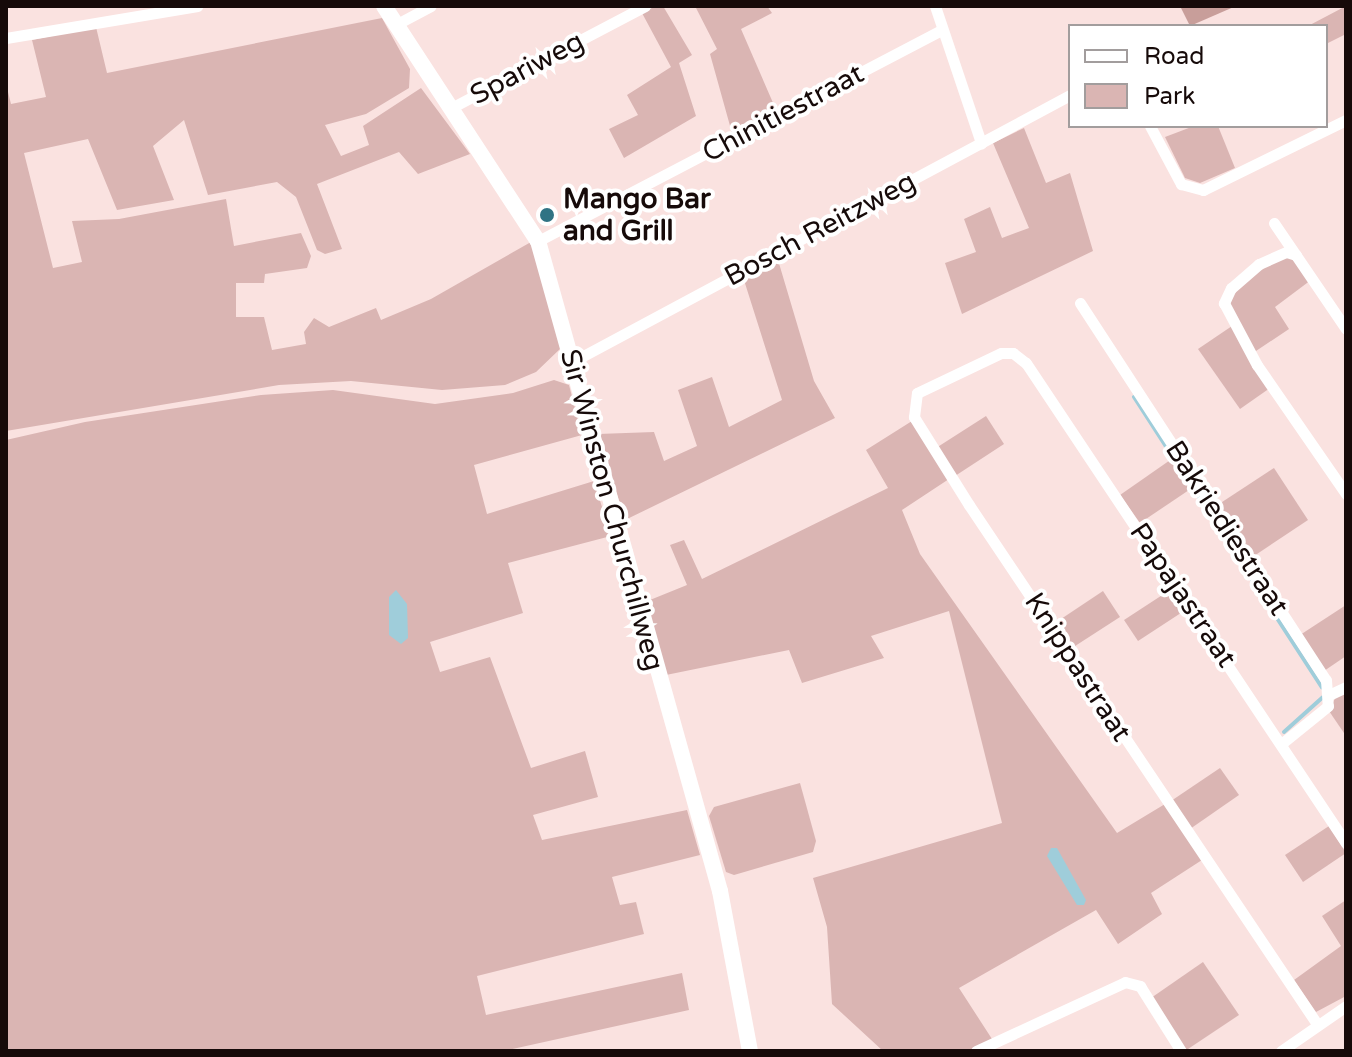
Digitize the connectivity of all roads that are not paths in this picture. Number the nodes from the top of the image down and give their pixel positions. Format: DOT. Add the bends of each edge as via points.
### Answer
graph roads {
  1 [pos="197,6"];
  2 [pos="384,6"];
  3 [pos="431,6"];
  4 [pos="645,6"];
  5 [pos="935,6"];
  6 [pos="397,24"];
  7 [pos="942,30"];
  8 [pos="6,38"];
  9 [pos="1068,96"];
  10 [pos="451,108"];
  11 [pos="1346,120"];
  12 [pos="1151,128"];
  13 [pos="981,143"];
  14 [pos="1274,223"];
  15 [pos="538,241"];
  16 [pos="1296,255"];
  17 [pos="1080,303"];
  18 [pos="1346,329"];
  19 [pos="1013,353"];
  20 [pos="570,363"];
  21 [pos="1346,494"];
  22 [pos="1346,687"];
  23 [pos="1331,694"];
  24 [pos="1281,744"];
  25 [pos="1346,843"];
  26 [pos="1346,1006"];
  27 [pos="1317,1024"];
  28 [pos="750,1051"];
  29 [pos="976,1051"];
  30 [pos="1181,1051"];
  31 [pos="1281,1051"];
  1 -- 8 [label="street"];
  2 -- 6 [label="street, Sir Winston Churchillweg"];
  3 -- 6 [label="street"];
  4 -- 10 [label="street, Spariweg"];
  5 -- 7 [label="street"];
  6 -- 10 [label="street, Sir Winston Churchillweg"];
  7 -- 13 [label="street"];
  7 -- 15 [label="street, Chinitiestraat"];
  9 -- 13 [label="street, Bosch Reitzweg"];
  10 -- 15 [label="street, Sir Winston Churchillweg"];
  11 -- 12 [label="street" via="1203,190 1181,184"];
  13 -- 20 [label="street, Bosch Reitzweg"];
  14 -- 16 [label="street"];
  15 -- 20 [label="street, Sir Winston Churchillweg"];
  16 -- 18 [label="street"];
  16 -- 21 [label="street" via="1286,252 1259,264 1231,288 1224,303 1257,365"];
  17 -- 23 [label="street, Bakriediestraat"];
  19 -- 24 [label="street, Papajastraat" via="1026,363"];
  19 -- 27 [label="street, Knippastraat" via="917,393 914,417"];
  20 -- 28 [label="street, Sir Winston Churchillweg" via="720,891"];
  22 -- 23 [label="street"];
  23 -- 24 [label="street" via="1321,714"];
  24 -- 25 [label="street, Papajastraat"];
  26 -- 27 [label="street"];
  27 -- 31 [label="street"];
  29 -- 30 [label="street" via="1125,982 1140,986"];
}
